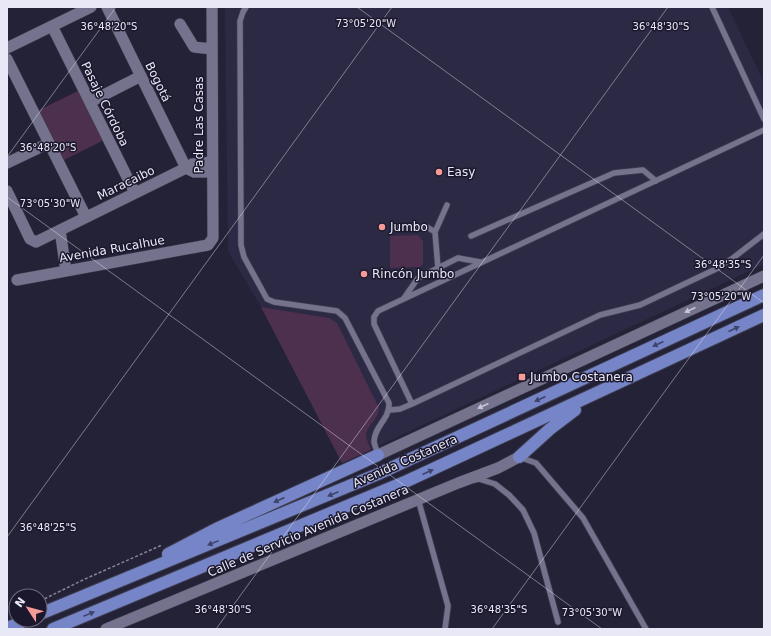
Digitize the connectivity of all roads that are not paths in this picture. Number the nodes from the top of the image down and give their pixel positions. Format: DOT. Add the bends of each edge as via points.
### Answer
graph roads {
  1 [pos="91,7"];
  2 [pos="107,7"];
  3 [pos="212,7"];
  4 [pos="246,7"];
  5 [pos="712,7"];
  6 [pos="180,24"];
  7 [pos="52,26"];
  8 [pos="7,48"];
  9 [pos="212,49"];
  10 [pos="7,59"];
  11 [pos="141,76"];
  12 [pos="90,102"];
  13 [pos="764,119"];
  14 [pos="764,130"];
  15 [pos="49,143"];
  16 [pos="7,163"];
  17 [pos="212,167"];
  18 [pos="186,168"];
  19 [pos="656,181"];
  20 [pos="7,191"];
  21 [pos="135,193"];
  22 [pos="447,206"];
  23 [pos="86,218"];
  24 [pos="398,227"];
  25 [pos="60,230"];
  26 [pos="436,232"];
  27 [pos="764,234"];
  28 [pos="471,236"];
  29 [pos="211,242"];
  30 [pos="480,262"];
  31 [pos="438,268"];
  32 [pos="66,271"];
  33 [pos="764,276"];
  34 [pos="17,280"];
  35 [pos="764,295"];
  36 [pos="404,298"];
  37 [pos="764,315"];
  38 [pos="597,394"];
  39 [pos="412,404"];
  40 [pos="390,410"];
  41 [pos="378,454"];
  42 [pos="519,457"];
  43 [pos="458,483"];
  44 [pos="418,500"];
  45 [pos="121,581"];
  46 [pos="48,611"];
  47 [pos="558,622"];
  48 [pos="110,628"];
  49 [pos="53,629"];
  50 [pos="445,629"];
  51 [pos="646,629"];
  1 -- 7 [label="street"];
  2 -- 11 [label="street, Bogotá"];
  3 -- 9 [label="street, Padre Las Casas"];
  4 -- 40 [label="lane" via="240,21 241,245 244,257 267,299 337,311 345,318 389,403"];
  5 -- 13 [label="lane"];
  6 -- 9 [label="street" via="194,47"];
  7 -- 8 [label="street"];
  7 -- 12 [label="street, Pasaje Córdoba"];
  9 -- 17 [label="street, Padre Las Casas"];
  10 -- 15 [label="street"];
  11 -- 12 [label="street"];
  11 -- 18 [label="street, Bogotá"];
  12 -- 21 [label="street, Pasaje Córdoba"];
  14 -- 19 [label="lane"];
  15 -- 16 [label="street"];
  15 -- 23 [label="street"];
  17 -- 18 [label="street" via="194,172"];
  17 -- 29 [label="street, Padre Las Casas"];
  18 -- 21 [label="street, Maracaibo"];
  19 -- 28 [label="lane" via="643,170 614,173"];
  19 -- 30 [label="lane"];
  20 -- 25 [label="street, Maracaibo" via="30,239 34,242"];
  21 -- 23 [label="street, Maracaibo"];
  22 -- 26 [label="lane"];
  23 -- 25 [label="street, Maracaibo"];
  24 -- 26 [label="lane" via="427,227"];
  25 -- 32 [label="street"];
  26 -- 31 [label="lane"];
  27 -- 39 [label="lane" via="716,269 640,305 600,315"];
  29 -- 32 [label="street, Avenida Rucalhue" via="208,245"];
  30 -- 31 [label="lane" via="458,258"];
  30 -- 36 [label="lane"];
  31 -- 36 [label="lane" via="418,278"];
  32 -- 34 [label="street, Avenida Rucalhue"];
  33 -- 41 [label="street, one-way"];
  35 -- 45 [label="main road, Avenida Costanera, one-way" via="385,471"];
  36 -- 39 [label="lane" via="378,311 374,317 374,324"];
  38 -- 37 [label="main road, Avenida Costanera, one-way"];
  38 -- 42 [label="main road" via="564,418"];
  49 -- 38 [label="main road, Avenida Costanera, one-way" via="363,500"];
  39 -- 40 [label="lane"];
  40 -- 41 [label="lane" via="375,436 374,443"];
  41 -- 45 [label="main road, one-way" via="210,532"];
  42 -- 43 [label="street, Calle de Servicio Avenida Costanera"];
  42 -- 51 [label="lane" via="536,463 583,518"];
  43 -- 44 [label="street, Calle de Servicio Avenida Costanera"];
  43 -- 47 [label="lane" via="479,479 495,484 523,510 534,533"];
  44 -- 48 [label="street, Calle de Servicio Avenida Costanera"];
  44 -- 50 [label="lane" via="448,606"];
  45 -- 46 [label="main road, Avenida Costanera"];
}
